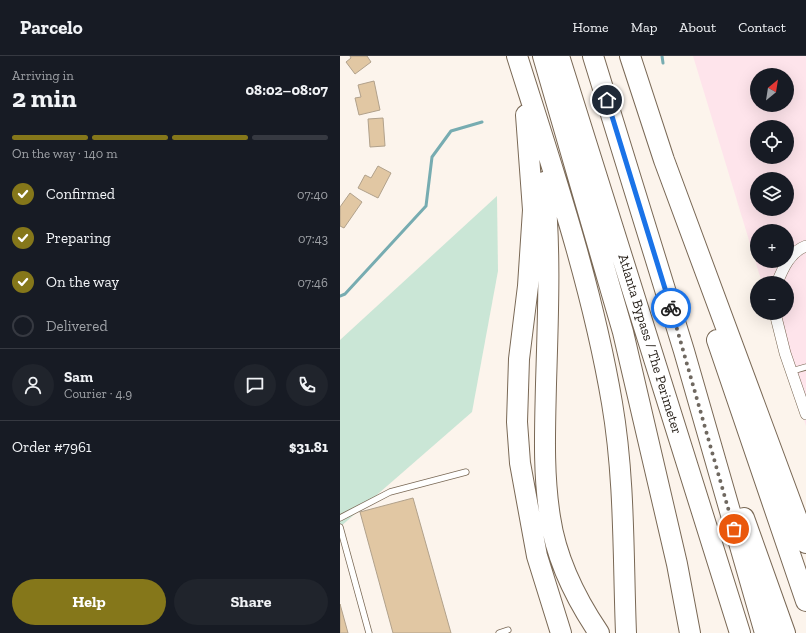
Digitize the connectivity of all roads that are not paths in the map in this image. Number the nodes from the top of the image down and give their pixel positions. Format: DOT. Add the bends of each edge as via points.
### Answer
graph roads {
  1 [pos="516,56"];
  2 [pos="543,56"];
  3 [pos="559,56"];
  4 [pos="593,56"];
  5 [pos="630,56"];
  6 [pos="531,99"];
  7 [pos="664,160"];
  8 [pos="806,246"];
  9 [pos="780,276"];
  10 [pos="777,320"];
  11 [pos="684,350"];
  12 [pos="806,367"];
  13 [pos="792,371"];
  14 [pos="806,414"];
  15 [pos="466,472"];
  16 [pos="340,518"];
  17 [pos="340,527"];
  18 [pos="806,543"];
  19 [pos="806,601"];
  20 [pos="508,630"];
  21 [pos="369,633"];
  22 [pos="499,633"];
  23 [pos="561,633"];
  24 [pos="599,633"];
  25 [pos="626,633"];
  26 [pos="690,633"];
  27 [pos="740,633"];
  28 [pos="765,633"];
  29 [pos="785,633"];
  1 -- 6 [label="highway"];
  1 -- 23 [label="highway" via="527,125 533,210 528,286 519,359 517,422 520,463 537,556"];
  2 -- 26 [label="highway" via="623,332 677,564"];
  3 -- 27 [label="highway, Atlanta Bypass / The Perimeter"];
  4 -- 11 [label="highway, Atlanta Bypass / The Perimeter"];
  5 -- 7 [label="highway"];
  6 -- 24 [label="highway" via="544,180 550,258 544,466 550,518 558,551 572,587"];
  6 -- 25 [label="highway" via="594,312 612,404 620,474"];
  7 -- 18 [label="highway"];
  7 -- 19 [label="highway" via="706,308"];
  8 -- 9 [label="street" via="795,252"];
  10 -- 13 [label="street"];
  11 -- 28 [label="highway, Atlanta Bypass / The Perimeter"];
  11 -- 29 [label="highway"];
  12 -- 13 [label="lane"];
  13 -- 14 [label="street"];
  15 -- 16 [label="lane" via="390,492"];
  17 -- 21 [label="lane"];
  20 -- 22 [label="lane"];
}
